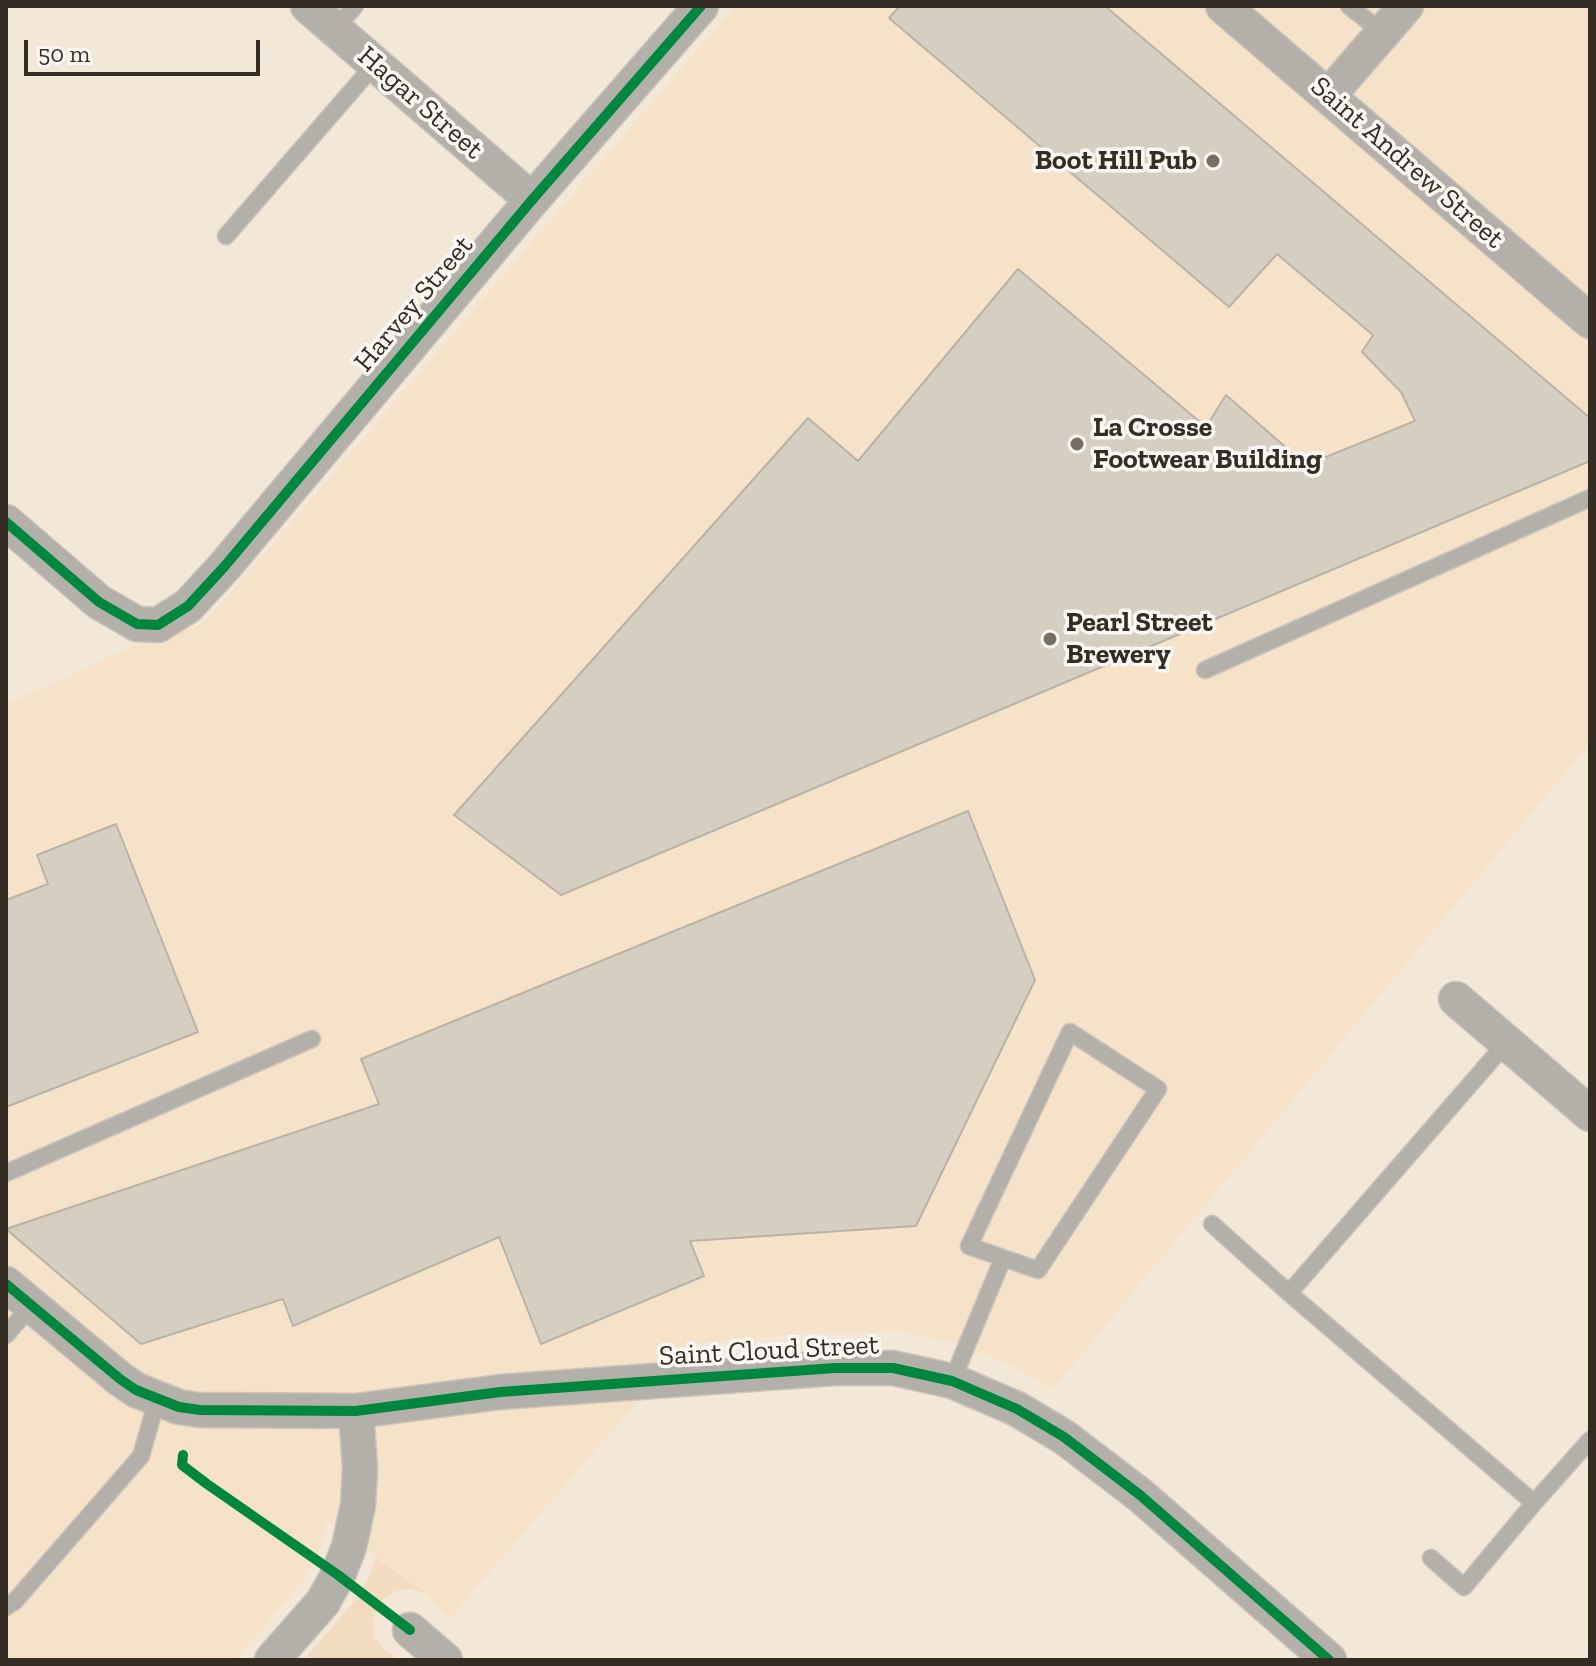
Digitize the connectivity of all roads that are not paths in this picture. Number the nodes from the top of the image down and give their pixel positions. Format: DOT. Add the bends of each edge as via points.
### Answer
graph roads {
  1 [pos="308,6"];
  2 [pos="701,6"];
  3 [pos="1223,6"];
  4 [pos="1349,6"];
  5 [pos="1406,6"];
  6 [pos="345,18"];
  7 [pos="1383,33"];
  8 [pos="375,64"];
  9 [pos="1329,95"];
  10 [pos="532,200"];
  11 [pos="226,236"];
  12 [pos="1590,321"];
  13 [pos="1590,498"];
  14 [pos="6,522"];
  15 [pos="1205,670"];
  16 [pos="1456,999"];
  17 [pos="312,1039"];
  18 [pos="1507,1042"];
  19 [pos="1590,1114"];
  20 [pos="6,1173"];
  21 [pos="1212,1224"];
  22 [pos="1003,1258"];
  23 [pos="1289,1293"];
  24 [pos="19,1295"];
  25 [pos="6,1335"];
  26 [pos="952,1381"];
  27 [pos="157,1400"];
  28 [pos="356,1411"];
  29 [pos="1590,1440"];
  30 [pos="1534,1503"];
  31 [pos="1431,1558"];
  32 [pos="6,1607"];
  33 [pos="410,1630"];
  34 [pos="272,1660"];
  35 [pos="445,1660"];
  36 [pos="1329,1660"];
  1 -- 6 [label="street, Hagar Street"];
  2 -- 10 [label="street, Harvey Street"];
  3 -- 9 [label="street, Saint Andrew Street"];
  4 -- 7 [label="lane"];
  5 -- 7 [label="street"];
  6 -- 8 [label="street, Hagar Street"];
  7 -- 9 [label="street"];
  8 -- 10 [label="street, Hagar Street"];
  8 -- 11 [label="lane"];
  9 -- 12 [label="street, Saint Andrew Street"];
  10 -- 14 [label="street, Harvey Street" via="224,567 188,606 158,625 137,624 99,602"];
  13 -- 15 [label="lane"];
  16 -- 18 [label="street"];
  17 -- 20 [label="lane"];
  18 -- 19 [label="street"];
  18 -- 23 [label="lane"];
  21 -- 23 [label="lane"];
  22 -- 22 [label="lane" via="969,1246 1070,1032 1158,1089 1038,1270"];
  22 -- 26 [label="lane"];
  23 -- 30 [label="lane"];
  24 -- 25 [label="lane"];
  24 -- 27 [label="street, Saint Cloud Street" via="120,1379"];
  26 -- 28 [label="street, Saint Cloud Street" via="893,1368 835,1368 500,1392"];
  26 -- 36 [label="street, Saint Cloud Street" via="1017,1409 1064,1437 1140,1495"];
  27 -- 28 [label="street, Saint Cloud Street" via="200,1410"];
  27 -- 32 [label="lane" via="141,1456"];
  28 -- 34 [label="street" via="360,1468 349,1547 323,1602"];
  29 -- 30 [label="lane"];
  30 -- 31 [label="lane" via="1464,1587"];
  33 -- 35 [label="street"];
}
